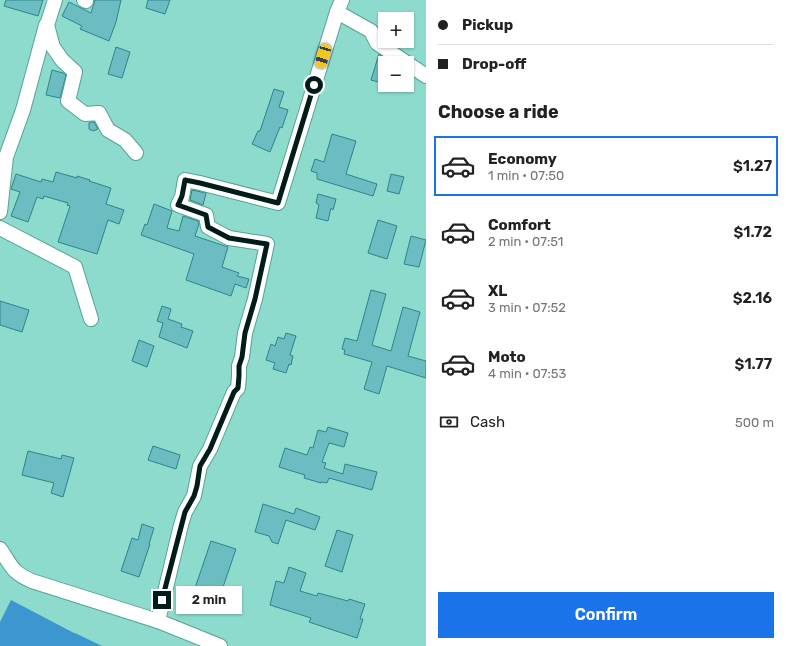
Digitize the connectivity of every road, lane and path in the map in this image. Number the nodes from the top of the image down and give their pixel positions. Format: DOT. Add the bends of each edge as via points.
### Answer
graph roads {
  1 [pos="55,0"];
  2 [pos="339,6"];
  3 [pos="47,24"];
  4 [pos="426,76"];
  5 [pos="136,153"];
  6 [pos="0,212"];
  7 [pos="0,228"];
  8 [pos="91,319"];
  9 [pos="0,549"];
  10 [pos="158,621"];
  11 [pos="220,646"];
  1 -- 3 [label="street"];
  2 -- 4 [label="street" via="371,31 377,43"];
  2 -- 10 [label="street" via="278,203 185,180 178,205 206,215 208,227 229,238 267,244 245,333 238,388 200,466 194,496 185,512"];
  3 -- 5 [label="street" via="53,48 75,72 68,101 85,114 99,113 108,130 125,140"];
  3 -- 6 [label="street" via="23,110 6,157"];
  7 -- 8 [label="street" via="75,268"];
  9 -- 10 [label="street" via="18,575"];
  10 -- 11 [label="street"];
}
